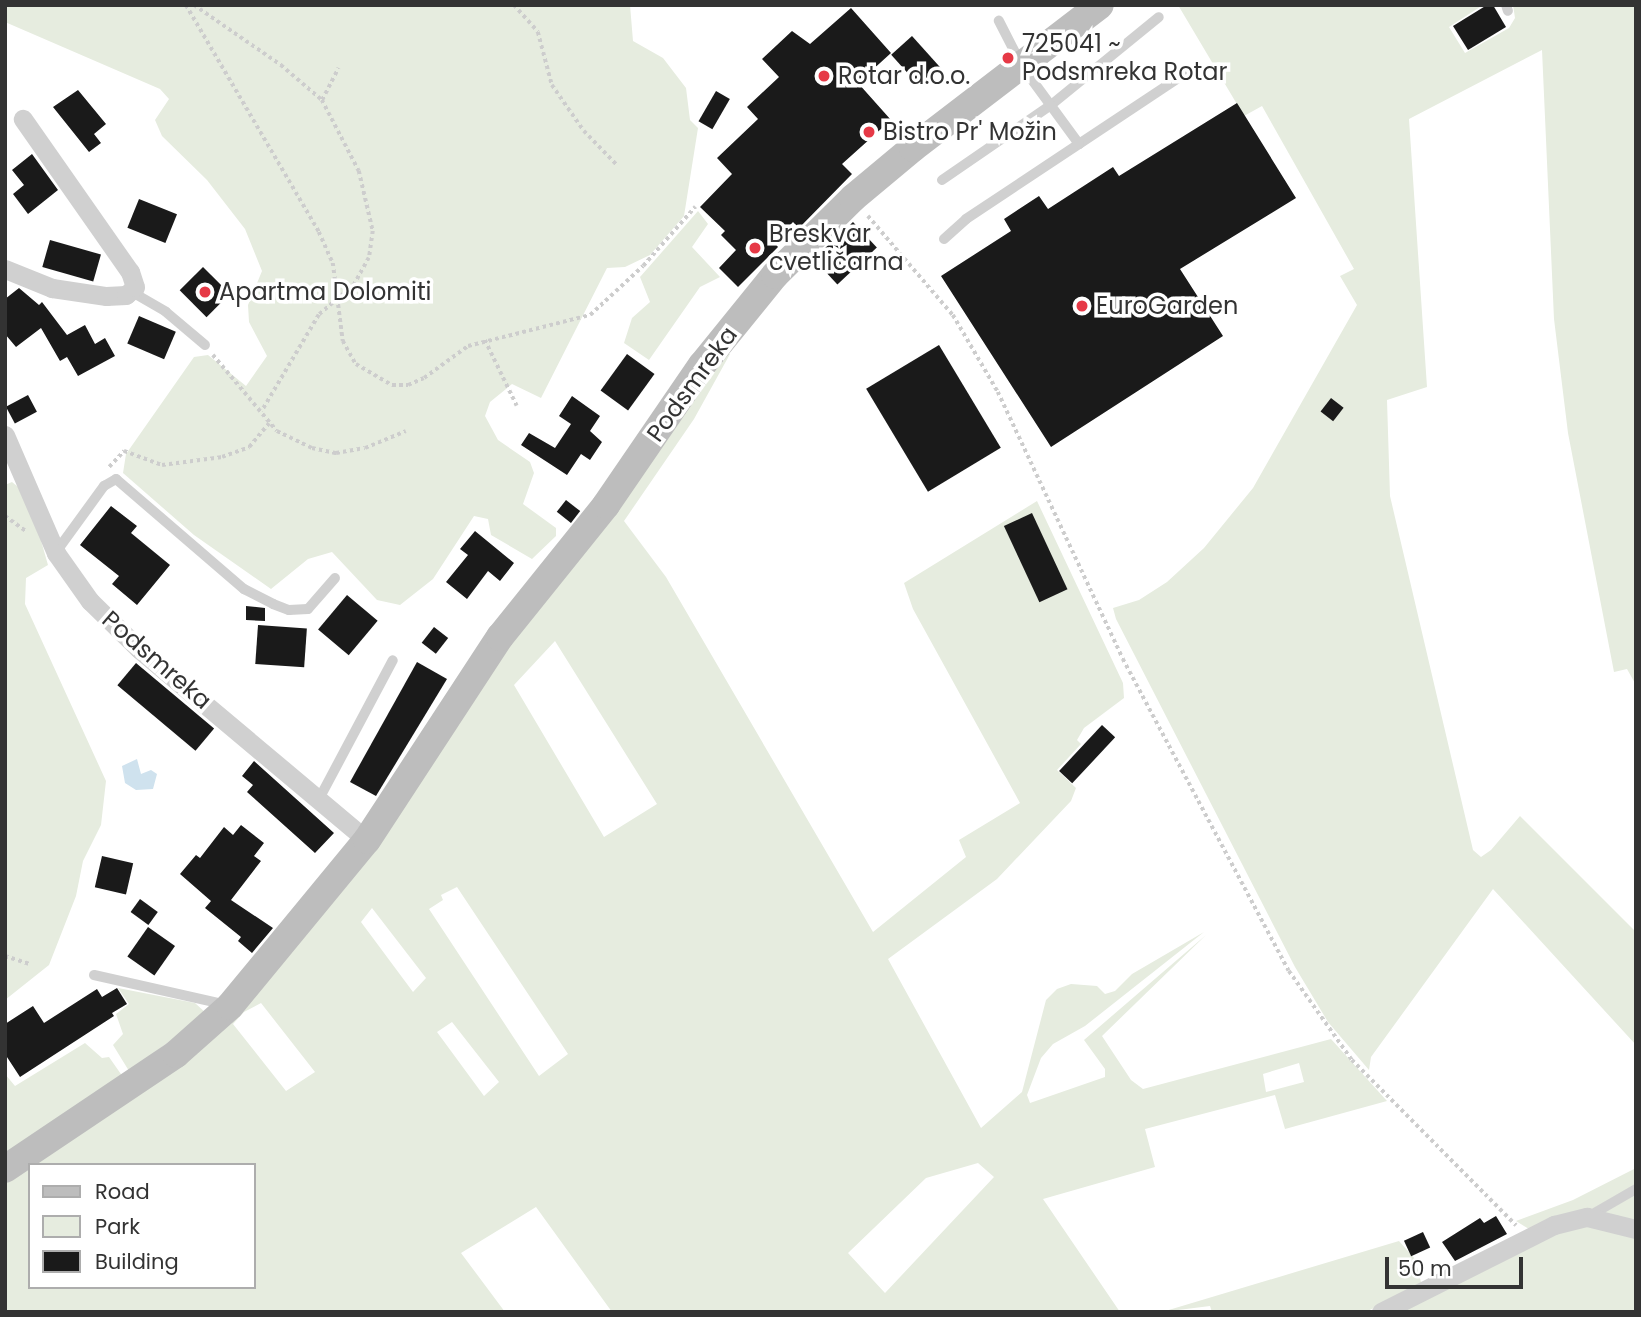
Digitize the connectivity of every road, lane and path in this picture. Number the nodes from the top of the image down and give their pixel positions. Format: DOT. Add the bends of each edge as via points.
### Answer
graph roads {
  1 [pos="186,5"];
  2 [pos="194,5"];
  3 [pos="514,5"];
  4 [pos="1092,10"];
  5 [pos="1159,17"];
  6 [pos="999,21"];
  7 [pos="1022,66"];
  8 [pos="338,68"];
  9 [pos="1183,75"];
  10 [pos="322,100"];
  11 [pos="1051,105"];
  12 [pos="23,119"];
  13 [pos="1079,145"];
  14 [pos="617,165"];
  15 [pos="942,180"];
  16 [pos="853,198"];
  17 [pos="695,207"];
  18 [pos="944,239"];
  19 [pos="5,269"];
  20 [pos="132,292"];
  21 [pos="335,298"];
  22 [pos="485,340"];
  23 [pos="205,345"];
  24 [pos="517,406"];
  25 [pos="262,411"];
  26 [pos="269,423"];
  27 [pos="406,431"];
  28 [pos="5,435"];
  29 [pos="104,486"];
  30 [pos="5,516"];
  31 [pos="17,524"];
  32 [pos="56,553"];
  33 [pos="335,578"];
  34 [pos="393,660"];
  35 [pos="319,799"];
  36 [pos="367,840"];
  37 [pos="5,956"];
  38 [pos="30,964"];
  39 [pos="94,975"];
  40 [pos="230,1006"];
  41 [pos="5,1170"];
  42 [pos="1636,1189"];
  43 [pos="1587,1217"];
  44 [pos="1636,1229"];
  45 [pos="1528,1237"];
  46 [pos="1381,1312"];
  1 -- 21 [label="path" via="319,232 333,263"];
  2 -- 10 [label="path" via="281,65"];
  3 -- 14 [label="path" via="538,32 552,85 584,131"];
  4 -- 7 [label="street, Podsmreka"];
  5 -- 11 [label="lane"];
  6 -- 7 [label="lane"];
  7 -- 11 [label="lane"];
  7 -- 16 [label="street, Podsmreka"];
  8 -- 10 [label="path"];
  9 -- 13 [label="lane"];
  10 -- 21 [label="path" via="359,171 373,231 354,285"];
  11 -- 13 [label="lane"];
  11 -- 15 [label="lane"];
  12 -- 20 [label="street" via="130,272 135,280"];
  13 -- 18 [label="lane" via="966,219"];
  16 -- 36 [label="street, Podsmreka" via="775,275 723,337 606,505 462,690"];
  16 -- 45 [label="path" via="953,314 998,392 1123,659 1289,971 1352,1060"];
  17 -- 22 [label="path" via="643,266 590,315"];
  19 -- 20 [label="street" via="52,288 106,296"];
  20 -- 23 [label="lane" via="166,312"];
  21 -- 22 [label="path" via="343,341 356,364 392,385 424,378 468,346"];
  21 -- 25 [label="path" via="319,315"];
  22 -- 24 [label="path"];
  23 -- 25 [label="path"];
  25 -- 26 [label="path"];
  26 -- 27 [label="path" via="298,442 336,453 365,448"];
  26 -- 29 [label="path" via="249,447 201,462 162,465 124,451 108,468"];
  28 -- 32 [label="street, Podsmreka"];
  29 -- 32 [label="lane"];
  29 -- 33 [label="lane" via="121,482 223,572 273,604 289,610 308,609"];
  30 -- 31 [label="path"];
  32 -- 35 [label="street, Podsmreka" via="90,601 139,649"];
  34 -- 35 [label="lane"];
  35 -- 36 [label="street, Podsmreka"];
  36 -- 40 [label="street, Podsmreka"];
  37 -- 38 [label="path"];
  39 -- 40 [label="lane"];
  40 -- 41 [label="street, Podsmreka" via="176,1054"];
  42 -- 43 [label="lane"];
  43 -- 44 [label="street"];
  43 -- 45 [label="street"];
  45 -- 46 [label="street"];
}
